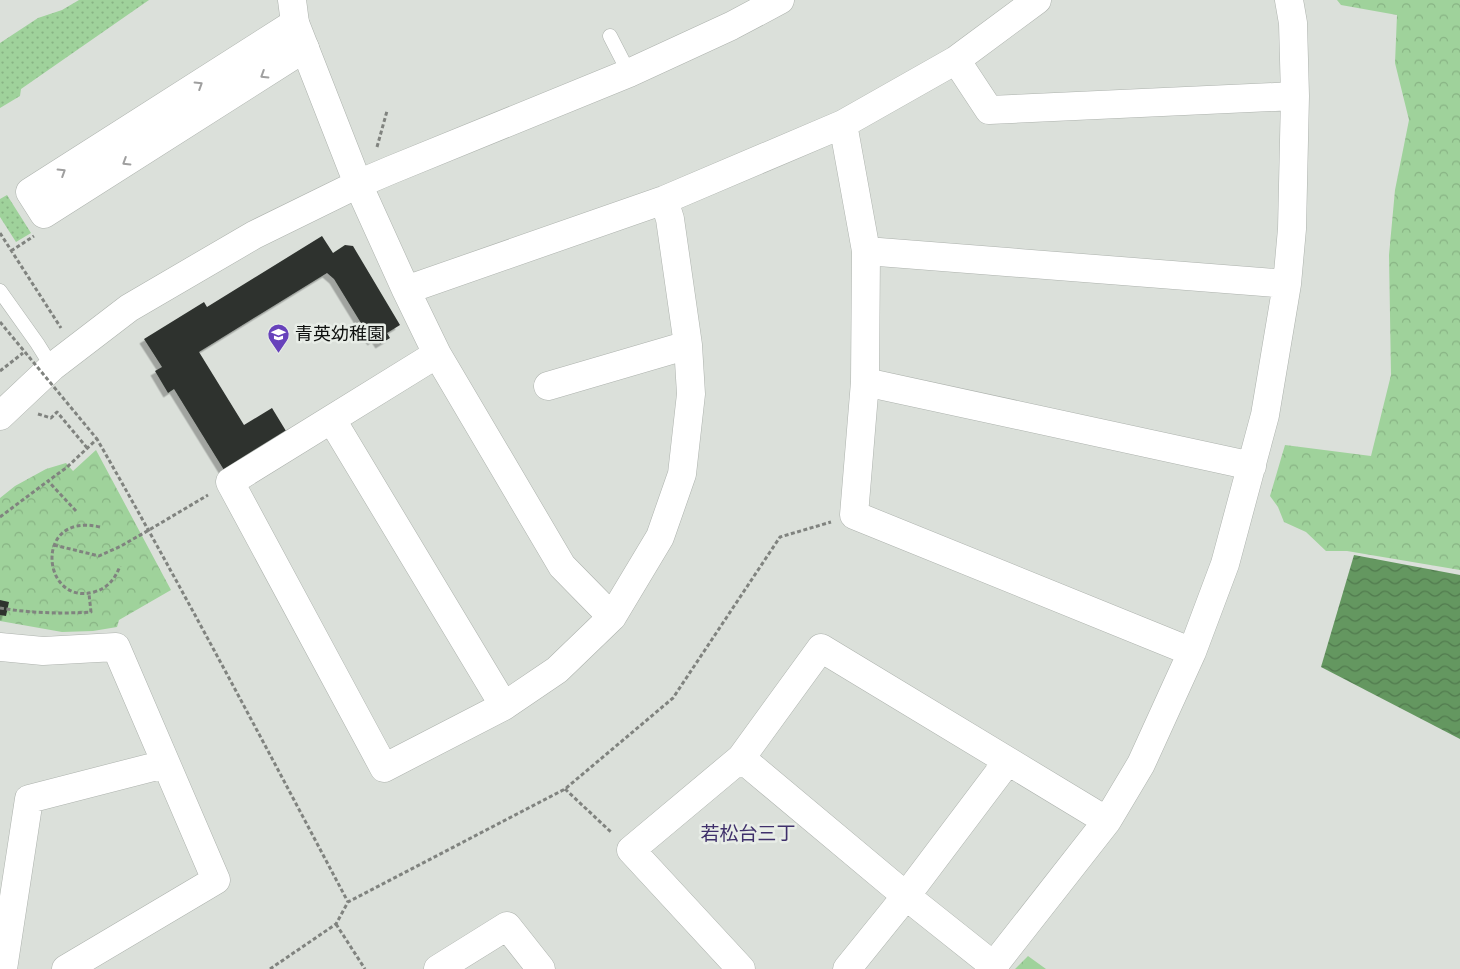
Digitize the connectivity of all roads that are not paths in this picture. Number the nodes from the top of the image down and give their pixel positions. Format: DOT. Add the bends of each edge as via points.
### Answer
graph roads {
  1 [pos="780,0"];
  2 [pos="1037,0"];
  3 [pos="1289,0"];
  4 [pos="294,12"];
  5 [pos="610,36"];
  6 [pos="304,48"];
  7 [pos="956,60"];
  8 [pos="629,73"];
  9 [pos="1295,96"];
  10 [pos="843,124"];
  11 [pos="358,184"];
  12 [pos="664,200"];
  13 [pos="866,252"];
  14 [pos="1287,284"];
  15 [pos="406,290"];
  16 [pos="0,291"];
  17 [pos="688,345"];
  18 [pos="437,354"];
  19 [pos="52,367"];
  20 [pos="865,382"];
  21 [pos="548,386"];
  22 [pos="0,416"];
  23 [pos="332,420"];
  24 [pos="1252,466"];
  25 [pos="612,617"];
  26 [pos="0,647"];
  27 [pos="1192,652"];
  28 [pos="504,706"];
  29 [pos="741,758"];
  30 [pos="1007,762"];
  31 [pos="166,764"];
  32 [pos="1107,821"];
  33 [pos="906,896"];
  34 [pos="993,968"];
  35 [pos="3,969"];
  36 [pos="66,969"];
  37 [pos="438,969"];
  38 [pos="541,969"];
  39 [pos="741,969"];
  40 [pos="847,969"];
  1 -- 8 [label="street"];
  2 -- 7 [label="street"];
  3 -- 9 [label="street" via="1293,23"];
  4 -- 6 [label="street"];
  6 -- 4 [label="street, one-way" via="44,214 30,192"];
  5 -- 8 [label="lane"];
  6 -- 11 [label="street"];
  7 -- 9 [label="street" via="989,110"];
  7 -- 10 [label="street"];
  8 -- 11 [label="street"];
  9 -- 14 [label="street" via="1292,229"];
  10 -- 12 [label="street"];
  10 -- 13 [label="street"];
  11 -- 15 [label="street"];
  11 -- 19 [label="street" via="254,235 129,308"];
  12 -- 15 [label="street"];
  12 -- 17 [label="street" via="670,219"];
  13 -- 14 [label="street"];
  13 -- 20 [label="street"];
  14 -- 24 [label="street" via="1265,415"];
  15 -- 18 [label="street"];
  16 -- 19 [label="lane"];
  17 -- 21 [label="street"];
  17 -- 25 [label="street" via="691,394 682,474 660,537"];
  18 -- 23 [label="street"];
  18 -- 25 [label="street" via="562,566"];
  19 -- 22 [label="street"];
  20 -- 24 [label="street"];
  20 -- 27 [label="street" via="854,514"];
  23 -- 28 [label="street"];
  23 -- 28 [label="street" via="230,482 384,768"];
  24 -- 27 [label="street" via="1225,564"];
  25 -- 28 [label="street" via="557,670"];
  26 -- 31 [label="street" via="43,650 116,647"];
  27 -- 32 [label="street" via="1141,764"];
  29 -- 30 [label="street" via="821,648"];
  29 -- 33 [label="street"];
  29 -- 39 [label="street" via="631,850"];
  30 -- 32 [label="street"];
  30 -- 33 [label="street"];
  31 -- 35 [label="street" via="29,799"];
  31 -- 36 [label="street" via="216,880"];
  32 -- 34 [label="street"];
  33 -- 34 [label="street"];
  33 -- 40 [label="street"];
  37 -- 38 [label="street" via="507,926"];
}
